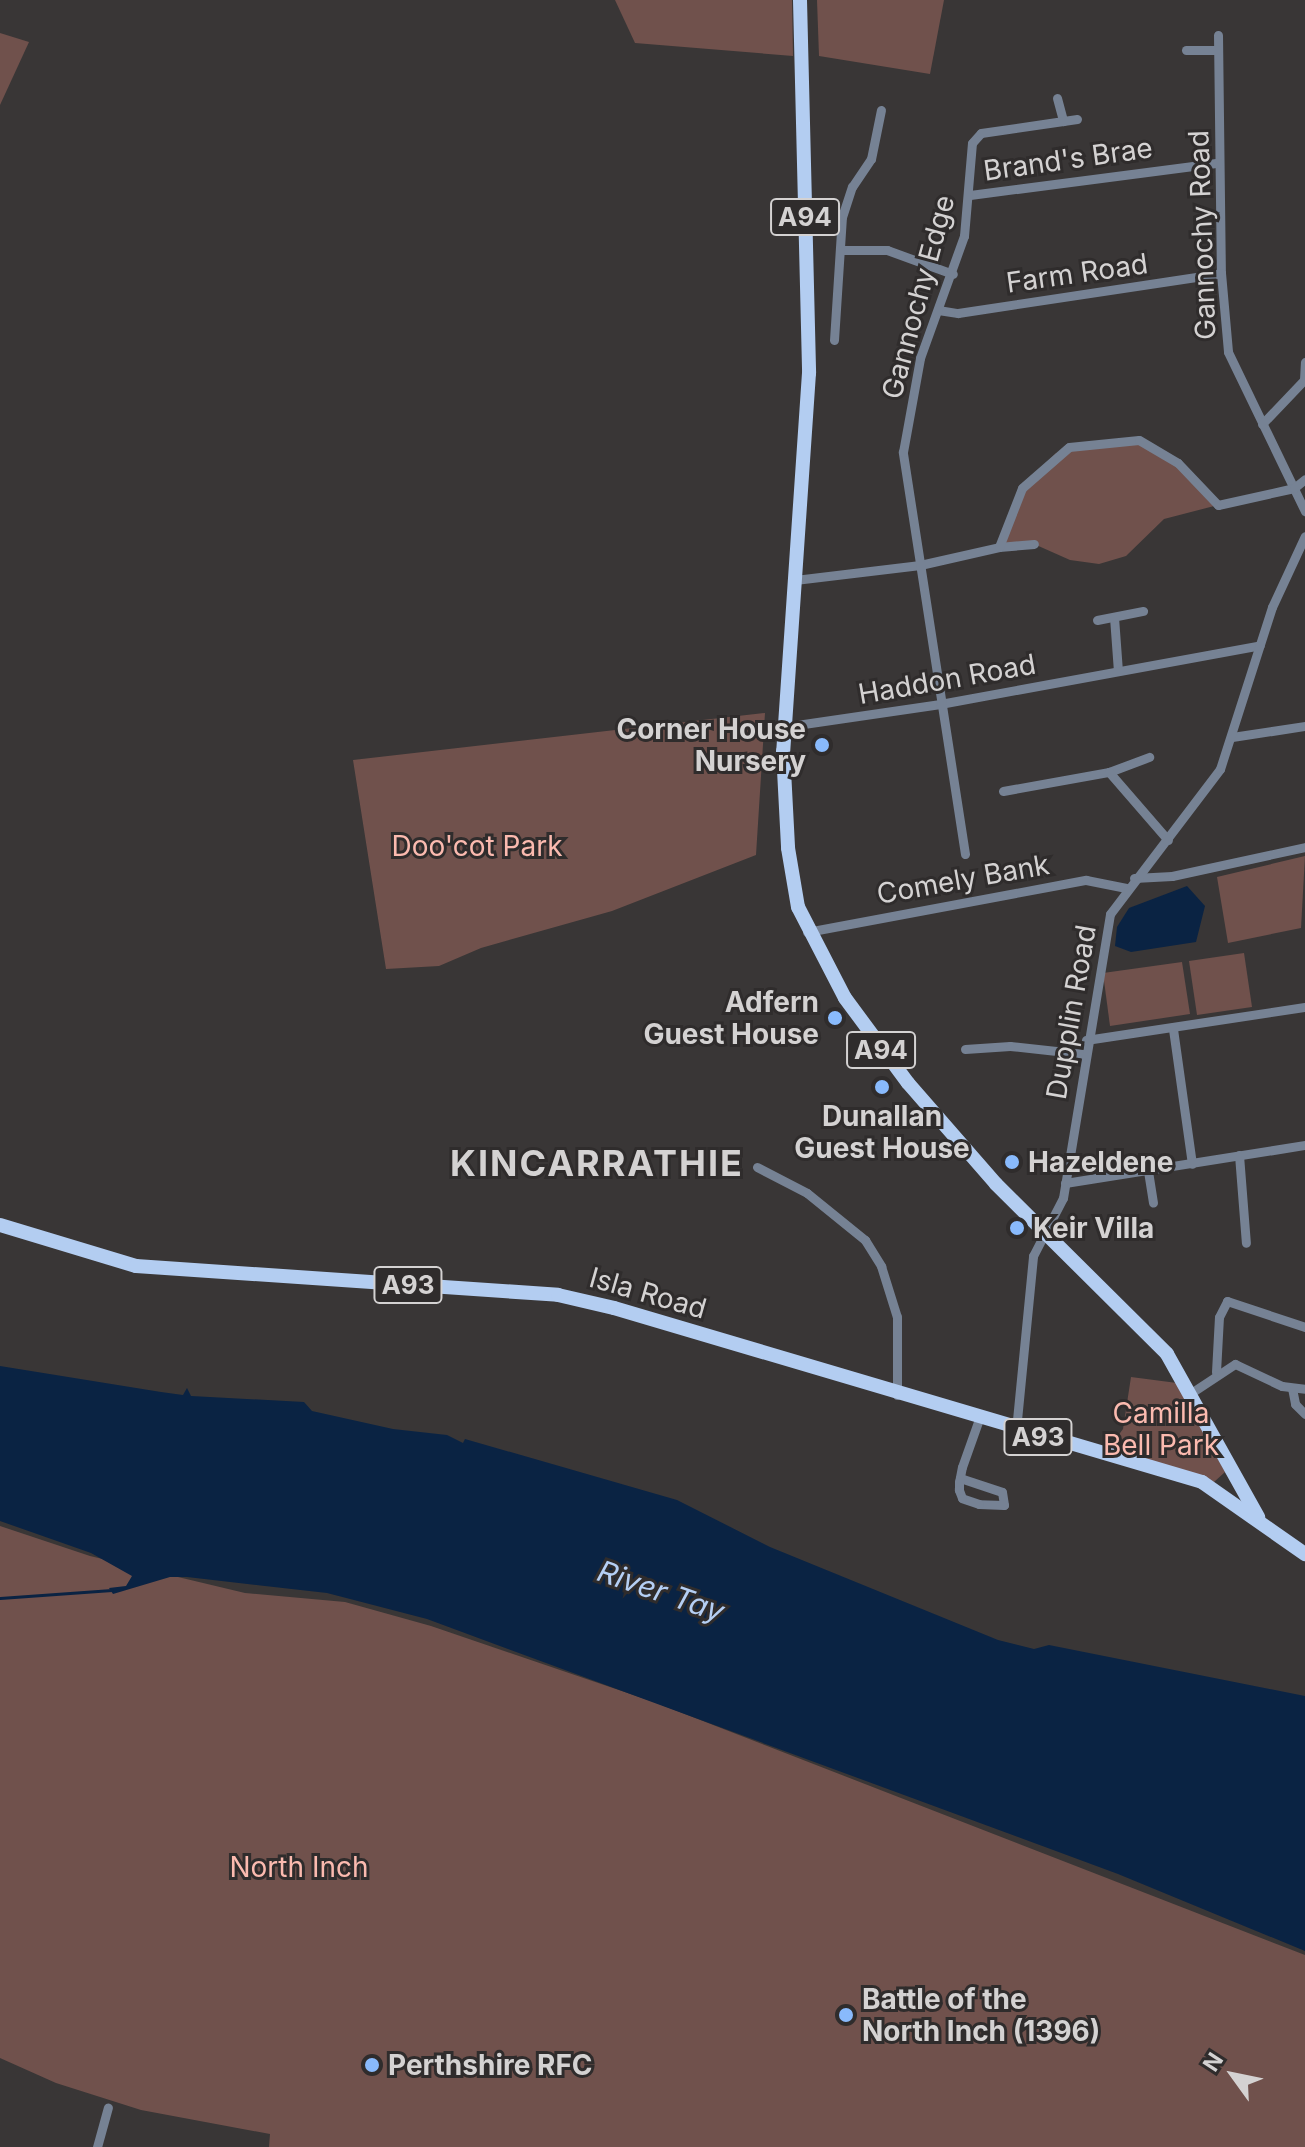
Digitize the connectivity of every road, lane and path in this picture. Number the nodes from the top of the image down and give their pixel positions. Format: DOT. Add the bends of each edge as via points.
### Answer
graph roads {
  1 [pos="800,0"];
  2 [pos="1218,35"];
  3 [pos="1186,50"];
  4 [pos="1218,50"];
  5 [pos="1057,98"];
  6 [pos="881,110"];
  7 [pos="1077,119"];
  8 [pos="1063,121"];
  9 [pos="1218,163"];
  10 [pos="970,195"];
  11 [pos="842,250"];
  12 [pos="1221,273"];
  13 [pos="953,274"];
  14 [pos="938,310"];
  15 [pos="834,340"];
  16 [pos="1305,362"];
  17 [pos="1262,424"];
  18 [pos="1305,479"];
  19 [pos="1294,488"];
  20 [pos="1305,511"];
  21 [pos="1305,536"];
  22 [pos="1034,544"];
  23 [pos="999,547"];
  24 [pos="920,565"];
  25 [pos="795,580"];
  26 [pos="1143,611"];
  27 [pos="1114,617"];
  28 [pos="1097,620"];
  29 [pos="1260,645"];
  30 [pos="1118,671"];
  31 [pos="940,704"];
  32 [pos="1305,726"];
  33 [pos="783,727"];
  34 [pos="1232,737"];
  35 [pos="1149,757"];
  36 [pos="1109,772"];
  37 [pos="1003,791"];
  38 [pos="1168,840"];
  39 [pos="1305,847"];
  40 [pos="965,854"];
  41 [pos="1134,878"];
  42 [pos="1126,888"];
  43 [pos="807,932"];
  44 [pos="1305,1007"];
  45 [pos="1173,1029"];
  46 [pos="1086,1040"];
  47 [pos="965,1049"];
  48 [pos="1084,1054"];
  49 [pos="1305,1145"];
  50 [pos="1239,1155"];
  51 [pos="1192,1164"];
  52 [pos="757,1167"];
  53 [pos="1148,1171"];
  54 [pos="1065,1183"];
  55 [pos="1153,1203"];
  56 [pos="0,1225"];
  57 [pos="1045,1234"];
  58 [pos="1246,1243"];
  59 [pos="1305,1327"];
  60 [pos="1216,1372"];
  61 [pos="1292,1388"];
  62 [pos="1305,1389"];
  63 [pos="1191,1393"];
  64 [pos="897,1395"];
  65 [pos="1305,1414"];
  66 [pos="979,1419"];
  67 [pos="1016,1430"];
  68 [pos="960,1478"];
  69 [pos="1258,1517"];
  70 [pos="1305,1554"];
  71 [pos="108,2107"];
  72 [pos="97,2147"];
  1 -- 25 [label="main road, A94" via="809,373"];
  2 -- 4 [label="street, Gannochy Road"];
  3 -- 4 [label="street"];
  4 -- 9 [label="street, Gannochy Road"];
  5 -- 8 [label="street"];
  6 -- 11 [label="street" via="871,159 845,201"];
  7 -- 8 [label="street"];
  8 -- 10 [label="street, Gannochy Edge" via="976,136"];
  9 -- 10 [label="street, Brand's Brae"];
  9 -- 12 [label="street, Gannochy Road"];
  10 -- 13 [label="street, Gannochy Edge"];
  11 -- 13 [label="street" via="887,250"];
  11 -- 15 [label="street"];
  12 -- 14 [label="street, Farm Road" via="958,313"];
  12 -- 17 [label="street, Gannochy Road" via="1228,352"];
  13 -- 14 [label="street, Gannochy Edge"];
  14 -- 24 [label="street, Gannochy Edge" via="920,358 903,452"];
  16 -- 17 [label="street" via="1304,380"];
  17 -- 19 [label="street, Gannochy Road"];
  18 -- 19 [label="street"];
  19 -- 20 [label="street, Gannochy Road"];
  19 -- 23 [label="street" via="1218,505 1178,463 1139,440 1069,447 1022,488"];
  21 -- 29 [label="street, Dupplin Road" via="1285,572"];
  22 -- 23 [label="street"];
  23 -- 24 [label="street"];
  24 -- 25 [label="street"];
  24 -- 31 [label="street, Gannochy Edge"];
  25 -- 33 [label="main road, A94"];
  26 -- 27 [label="street"];
  27 -- 28 [label="street"];
  27 -- 30 [label="street"];
  29 -- 30 [label="street, Haddon Road"];
  29 -- 34 [label="street, Dupplin Road"];
  30 -- 31 [label="street, Haddon Road"];
  31 -- 33 [label="street, Haddon Road"];
  31 -- 40 [label="street, Gannochy Edge"];
  32 -- 34 [label="street"];
  33 -- 43 [label="main road, A94" via="787,829 798,907"];
  34 -- 38 [label="street, Dupplin Road" via="1213,780"];
  35 -- 36 [label="street"];
  36 -- 37 [label="street"];
  36 -- 38 [label="street"];
  38 -- 41 [label="street, Dupplin Road"];
  39 -- 41 [label="street" via="1172,876"];
  41 -- 42 [label="street, Dupplin Road"];
  42 -- 43 [label="street, Comely Bank" via="1086,880"];
  42 -- 46 [label="street, Dupplin Road" via="1110,914"];
  43 -- 57 [label="main road, A94" via="881,1050"];
  44 -- 45 [label="street"];
  45 -- 46 [label="street"];
  45 -- 51 [label="street"];
  46 -- 48 [label="street, Dupplin Road"];
  47 -- 48 [label="street" via="1010,1046"];
  48 -- 54 [label="street, Dupplin Road"];
  49 -- 50 [label="street"];
  50 -- 51 [label="street"];
  50 -- 58 [label="street"];
  51 -- 53 [label="street"];
  52 -- 64 [label="street" via="807,1193 865,1240 881,1266 897,1317"];
  53 -- 54 [label="street"];
  53 -- 55 [label="street"];
  54 -- 57 [label="street, Dupplin Road"];
  56 -- 64 [label="main road, Isla Road / A93" via="136,1266 558,1295"];
  57 -- 63 [label="main road, A94" via="1167,1354"];
  57 -- 67 [label="street, Dupplin Road" via="1033,1256"];
  59 -- 60 [label="street" via="1227,1301 1219,1317"];
  60 -- 61 [label="street" via="1239,1365"];
  60 -- 63 [label="street"];
  61 -- 62 [label="street"];
  61 -- 65 [label="street" via="1295,1404"];
  63 -- 69 [label="main road, A94"];
  64 -- 66 [label="main road, Isla Road / A93"];
  66 -- 67 [label="main road, Isla Road / A93"];
  66 -- 68 [label="street"];
  67 -- 69 [label="main road, Isla Road / A93" via="1202,1482"];
  68 -- 68 [label="street" via="962,1498 992,1508 1004,1505 1002,1492"];
  69 -- 70 [label="main road, A93"];
  71 -- 72 [label="street"];
}
